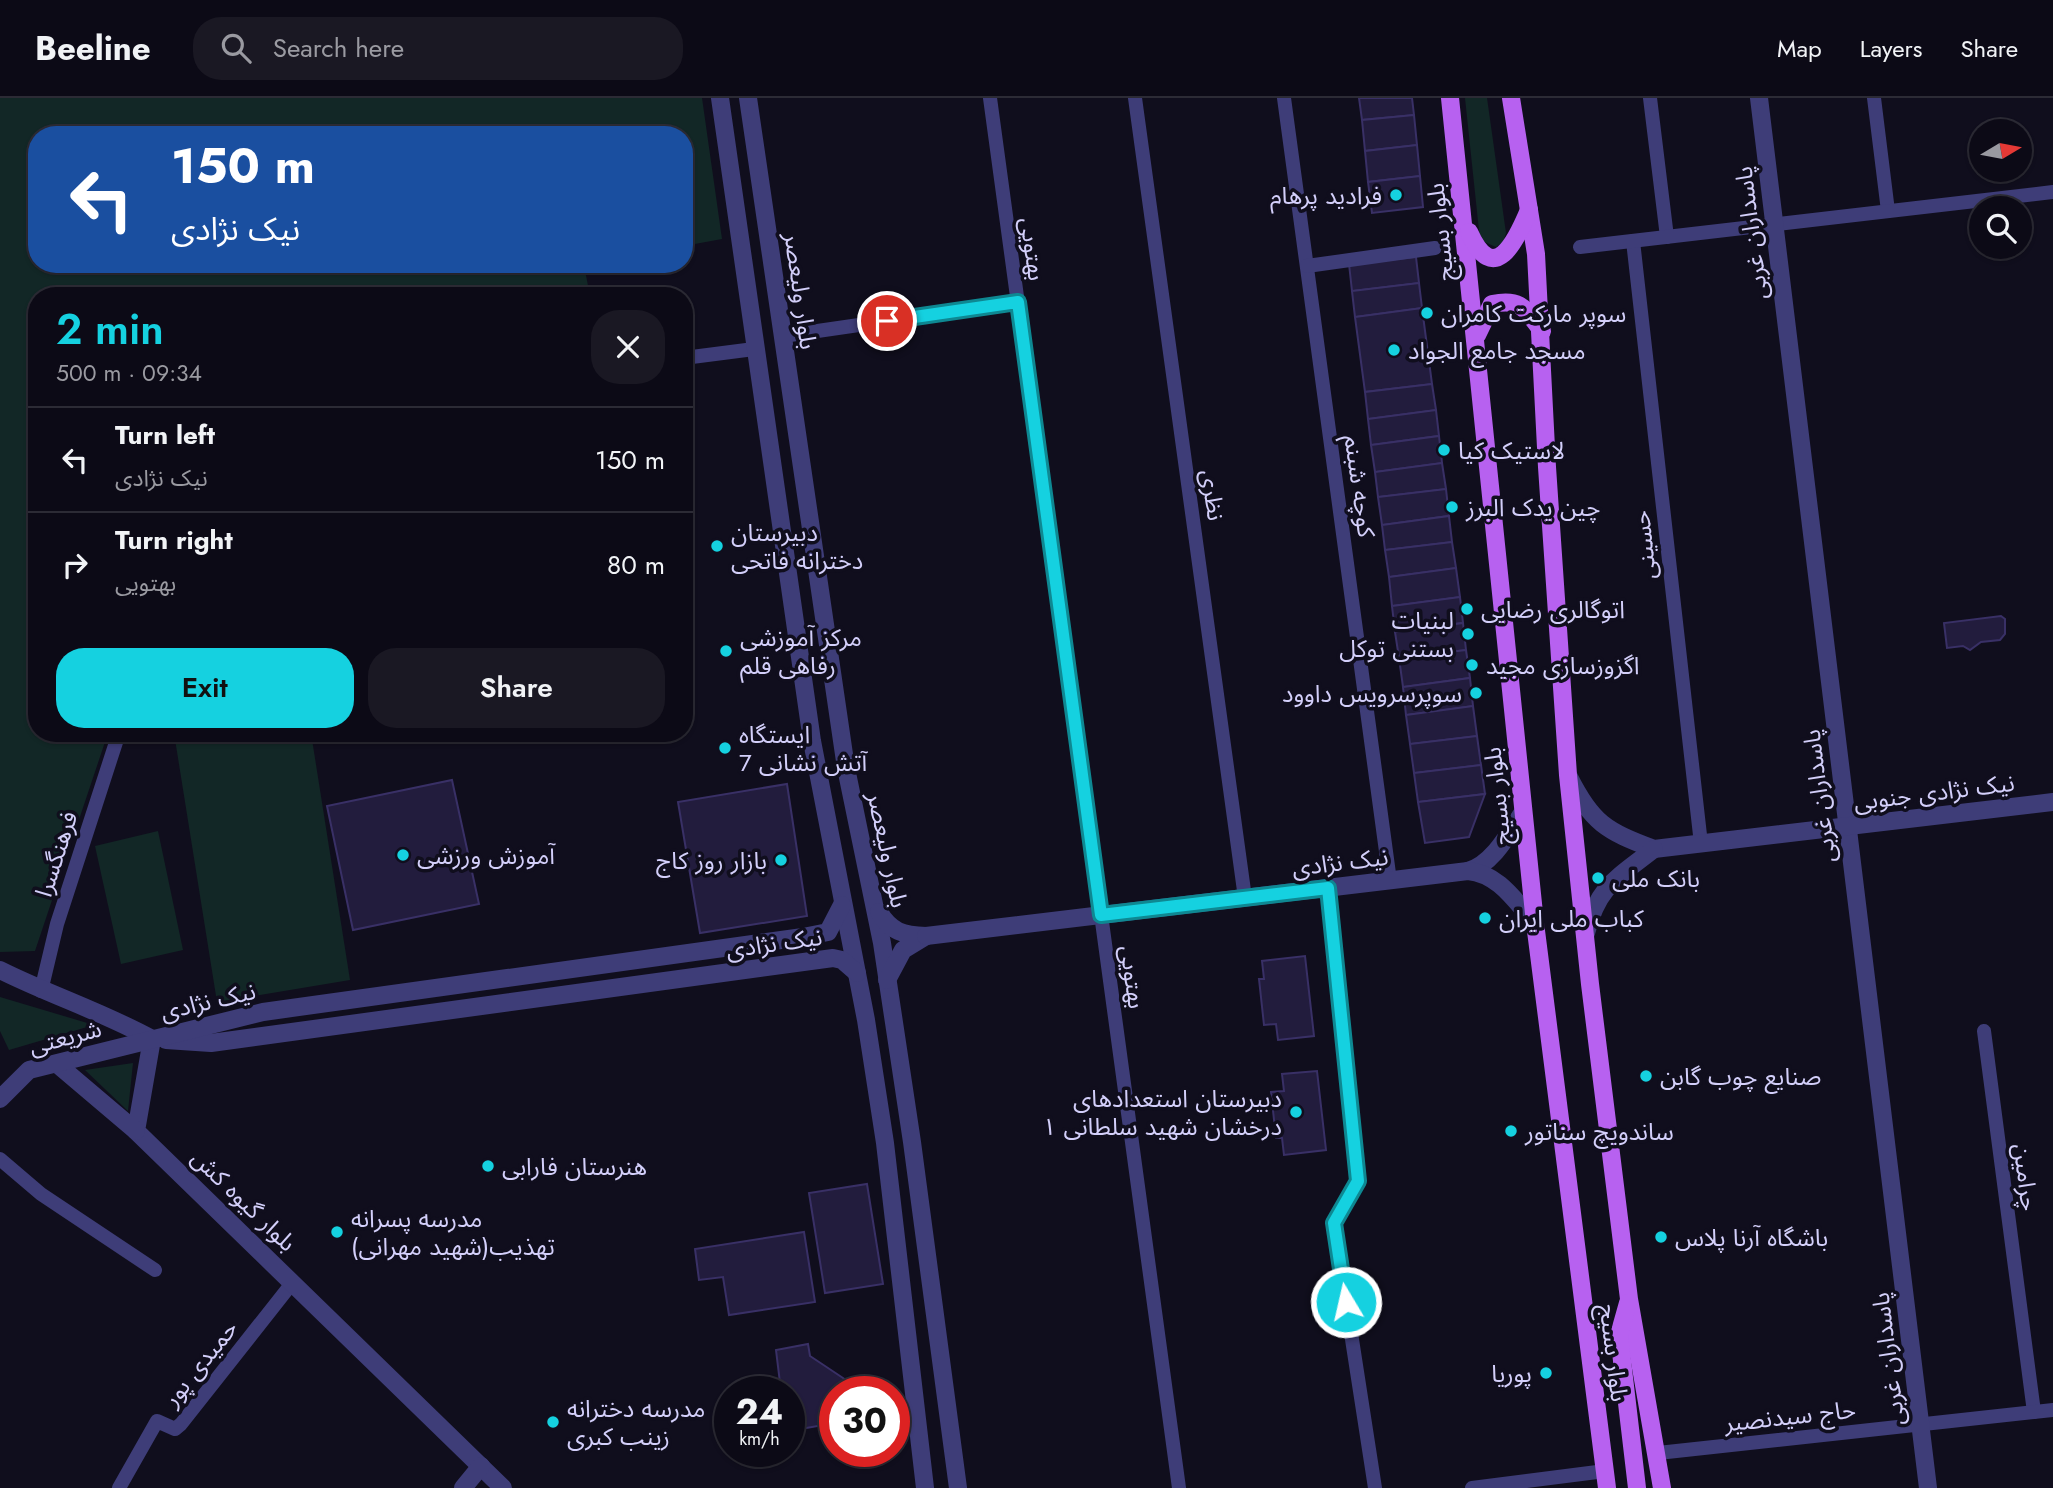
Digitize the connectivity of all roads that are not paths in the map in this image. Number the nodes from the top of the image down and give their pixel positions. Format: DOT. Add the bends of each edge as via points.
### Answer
graph roads {
  1 [pos="720,98"];
  2 [pos="748,98"];
  3 [pos="990,98"];
  4 [pos="1135,98"];
  5 [pos="1284,98"];
  6 [pos="1450,98"];
  7 [pos="1511,98"];
  8 [pos="1650,98"];
  9 [pos="1759,98"];
  10 [pos="1874,98"];
  11 [pos="2053,192"];
  12 [pos="1530,210"];
  13 [pos="1888,211"];
  14 [pos="1464,222"];
  15 [pos="1774,225"];
  16 [pos="1667,237"];
  17 [pos="1633,241"];
  18 [pos="1580,247"];
  19 [pos="1435,248"];
  20 [pos="1307,266"];
  21 [pos="1018,302"];
  22 [pos="1542,331"];
  23 [pos="783,336"];
  24 [pos="1475,343"];
  25 [pos="754,349"];
  26 [pos="693,357"];
  27 [pos="826,633"];
  28 [pos="796,636"];
  29 [pos="832,679"];
  30 [pos="803,684"];
  31 [pos="116,742"];
  32 [pos="1568,775"];
  33 [pos="2053,802"];
  34 [pos="1523,813"];
  35 [pos="1847,827"];
  36 [pos="1701,844"];
  37 [pos="1654,849"];
  38 [pos="1468,872"];
  39 [pos="1390,881"];
  40 [pos="1328,888"];
  41 [pos="1245,898"];
  42 [pos="873,903"];
  43 [pos="842,905"];
  44 [pos="1101,915"];
  45 [pos="1535,923"];
  46 [pos="828,932"];
  47 [pos="926,936"];
  48 [pos="1585,939"];
  49 [pos="711,952"];
  50 [pos="833,958"];
  51 [pos="0,970"];
  52 [pos="857,972"];
  53 [pos="717,975"];
  54 [pos="887,980"];
  55 [pos="432,989"];
  56 [pos="41,991"];
  57 [pos="436,1012"];
  58 [pos="1984,1031"];
  59 [pos="152,1039"];
  60 [pos="57,1064"];
  61 [pos="0,1099"];
  62 [pos="136,1130"];
  63 [pos="912,1142"];
  64 [pos="885,1143"];
  65 [pos="0,1159"];
  66 [pos="890,1187"];
  67 [pos="918,1188"];
  68 [pos="155,1270"];
  69 [pos="293,1282"];
  70 [pos="1629,1299"];
  71 [pos="2053,1410"];
  72 [pos="2034,1412"];
  73 [pos="1921,1425"];
  74 [pos="1658,1453"];
  75 [pos="481,1466"];
  76 [pos="1606,1480"];
  77 [pos="119,1488"];
  78 [pos="463,1488"];
  79 [pos="503,1488"];
  80 [pos="925,1488"];
  81 [pos="958,1488"];
  82 [pos="1179,1488"];
  83 [pos="1375,1488"];
  84 [pos="1472,1488"];
  85 [pos="1637,1488"];
  86 [pos="1662,1488"];
  87 [pos="1928,1488"];
  1 -- 25 [label="street"];
  2 -- 23 [label="street, بلوار ولیعصر"];
  3 -- 21 [label="street, بهتویی"];
  4 -- 41 [label="street, نظری"];
  5 -- 20 [label="street, کوچه شبنم"];
  6 -- 14 [label="main road, بلوار بسیج"];
  7 -- 12 [label="main road, بلوار بسیج"];
  8 -- 16 [label="street"];
  9 -- 15 [label="street, پاسداران غربی"];
  10 -- 13 [label="street"];
  11 -- 13 [label="street"];
  12 -- 14 [label="main road" via="1515,245 1496,256 1487,257 1477,250"];
  12 -- 22 [label="main road, بلوار بسیج"];
  13 -- 15 [label="street"];
  14 -- 24 [label="main road, بلوار بسیج"];
  15 -- 16 [label="street"];
  15 -- 35 [label="street, پاسداران غربی"];
  16 -- 17 [label="street"];
  17 -- 18 [label="street"];
  17 -- 36 [label="street, حسینی"];
  19 -- 20 [label="street"];
  20 -- 39 [label="street, کوچه شبنم"];
  21 -- 23 [label="street"];
  21 -- 44 [label="street, بهتویی"];
  22 -- 24 [label="main road" via="1520,304 1500,302 1486,312"];
  22 -- 32 [label="main road, بلوار بسیج"];
  23 -- 27 [label="street, بلوار ولیعصر"];
  24 -- 34 [label="main road, بلوار بسیج"];
  25 -- 26 [label="street"];
  25 -- 28 [label="street"];
  27 -- 28 [label="street" via="821,649 812,653 803,652"];
  27 -- 29 [label="street, بلوار ولیعصر"];
  28 -- 30 [label="street"];
  29 -- 30 [label="street" via="824,663 812,661 804,667"];
  29 -- 42 [label="street, بلوار ولیعصر"];
  30 -- 43 [label="street"];
  31 -- 56 [label="street, فرهنگسرا" via="57,924"];
  32 -- 37 [label="street" via="1590,814 1608,829"];
  32 -- 48 [label="main road, بلوار بسیج"];
  33 -- 35 [label="street, نیک نژادی جنوبی"];
  34 -- 38 [label="street" via="1500,846"];
  34 -- 45 [label="main road, بلوار بسیج"];
  35 -- 36 [label="street, نیک نژادی جنوبی"];
  35 -- 73 [label="street, پاسداران غربی"];
  36 -- 37 [label="street, نیک نژادی جنوبی"];
  37 -- 48 [label="street" via="1606,888 1593,906"];
  38 -- 39 [label="street, نیک نژادی"];
  38 -- 45 [label="street" via="1496,880"];
  39 -- 40 [label="street, نیک نژادی"];
  40 -- 41 [label="street, نیک نژادی"];
  40 -- 83 [label="street" via="1358,1181 1334,1223"];
  41 -- 44 [label="street, نیک نژادی"];
  42 -- 47 [label="street" via="888,927 898,933"];
  42 -- 54 [label="street, بلوار ولیعصر"];
  43 -- 46 [label="street, نیک نژادی"];
  43 -- 52 [label="street"];
  44 -- 47 [label="street, نیک نژادی"];
  44 -- 82 [label="street, بهتویی"];
  45 -- 76 [label="main road, بلوار بسیج"];
  46 -- 49 [label="street, نیک نژادی"];
  46 -- 50 [label="street" via="838,944"];
  47 -- 54 [label="street" via="903,950"];
  48 -- 70 [label="main road, بلوار بسیج"];
  49 -- 53 [label="street"];
  49 -- 55 [label="street, نیک نژادی"];
  50 -- 52 [label="street, نیک نژادی"];
  50 -- 53 [label="street, نیک نژادی"];
  51 -- 56 [label="street"];
  52 -- 64 [label="street"];
  53 -- 57 [label="street, نیک نژادی"];
  54 -- 63 [label="street, بلوار ولیعصر"];
  55 -- 57 [label="street"];
  55 -- 59 [label="street, نیک نژادی" via="263,1012"];
  56 -- 59 [label="street" via="112,1017"];
  57 -- 59 [label="street, نیک نژادی" via="211,1043"];
  58 -- 72 [label="street, چرامین"];
  59 -- 60 [label="street, شریعتی"];
  59 -- 62 [label="street"];
  60 -- 61 [label="street, شریعتی" via="29,1070"];
  60 -- 62 [label="street, بلوار گیوه کش"];
  62 -- 69 [label="street, بلوار گیوه کش"];
  63 -- 64 [label="street" via="901,1159 894,1158"];
  63 -- 67 [label="street, بلوار ولیعصر"];
  64 -- 66 [label="street"];
  65 -- 68 [label="street" via="41,1194"];
  66 -- 67 [label="street" via="895,1174 907,1170"];
  66 -- 80 [label="street"];
  67 -- 81 [label="street, بلوار ولیعصر"];
  69 -- 75 [label="street, بلوار گیوه کش"];
  69 -- 77 [label="street, حمیدی پور" via="181,1424 175,1429 158,1421"];
  70 -- 74 [label="main road, بلوار بسیج"];
  70 -- 85 [label="main road" via="1619,1335"];
  71 -- 72 [label="street, حاج سیدنصیر"];
  72 -- 73 [label="street, حاج سیدنصیر"];
  73 -- 74 [label="street, حاج سیدنصیر"];
  73 -- 87 [label="street, پاسداران غربی"];
  74 -- 86 [label="main road, بلوار بسیج"];
  75 -- 78 [label="street"];
  75 -- 79 [label="street, بلوار گیوه کش"];
  76 -- 84 [label="street"];
}
